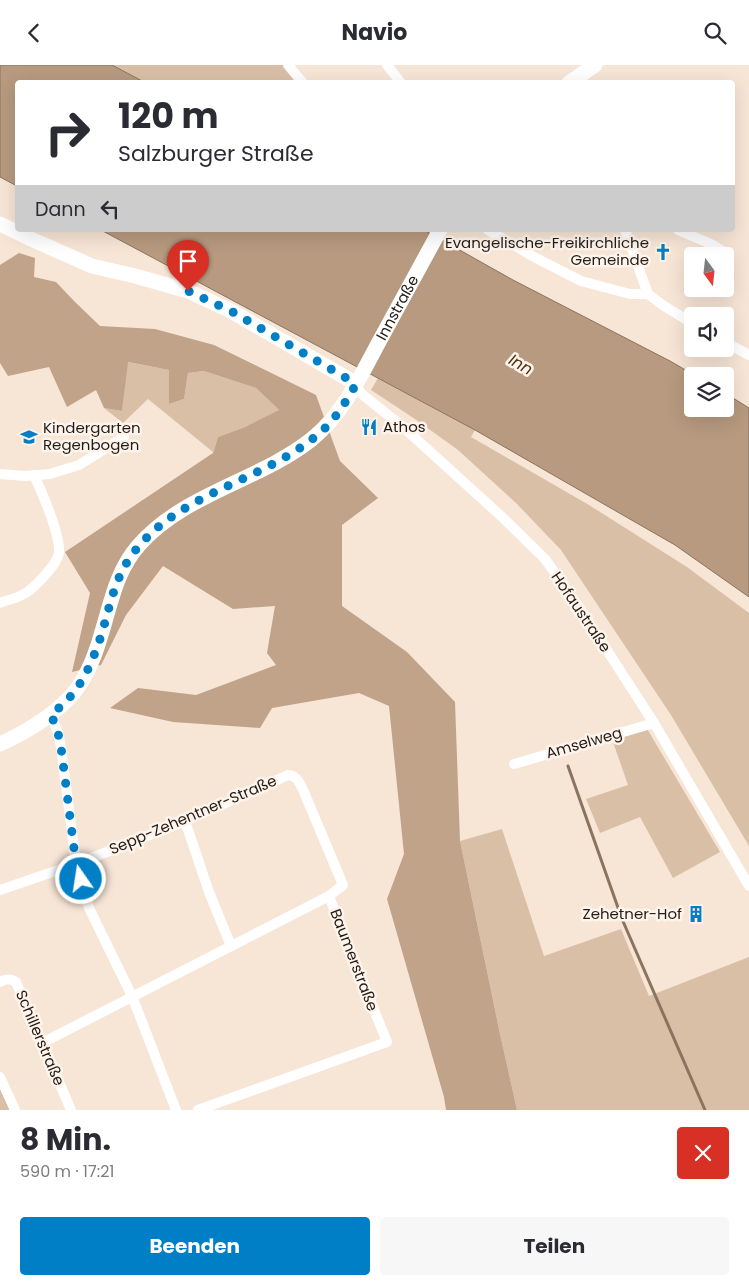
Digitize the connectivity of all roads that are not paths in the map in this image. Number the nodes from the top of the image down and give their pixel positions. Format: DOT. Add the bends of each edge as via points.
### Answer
graph roads {
  1 [pos="288,65"];
  2 [pos="387,65"];
  3 [pos="595,65"];
  4 [pos="300,80"];
  5 [pos="399,80"];
  6 [pos="573,80"];
  7 [pos="0,224"];
  8 [pos="15,231"];
  9 [pos="17,232"];
  10 [pos="439,232"];
  11 [pos="491,232"];
  12 [pos="626,232"];
  13 [pos="683,232"];
  14 [pos="717,247"];
  15 [pos="648,294"];
  16 [pos="684,318"];
  17 [pos="734,347"];
  18 [pos="749,355"];
  19 [pos="355,386"];
  20 [pos="124,437"];
  21 [pos="0,474"];
  22 [pos="34,475"];
  23 [pos="0,603"];
  24 [pos="51,714"];
  25 [pos="654,723"];
  26 [pos="0,744"];
  27 [pos="514,764"];
  28 [pos="184,821"];
  29 [pos="76,864"];
  30 [pos="749,886"];
  31 [pos="0,890"];
  32 [pos="329,896"];
  33 [pos="231,946"];
  34 [pos="0,982"];
  35 [pos="132,996"];
  36 [pos="42,1043"];
  37 [pos="0,1077"];
  38 [pos="16,1110"];
  39 [pos="71,1110"];
  40 [pos="176,1110"];
  41 [pos="198,1110"];
  1 -- 4 [label="street"];
  2 -- 5 [label="street"];
  3 -- 6 [label="main road"];
  7 -- 8 [label="main road"];
  9 -- 19 [label="main road" via="92,266 188,291 231,311"];
  10 -- 19 [label="main road, Innstraße"];
  11 -- 15 [label="street" via="581,281 630,295"];
  12 -- 15 [label="street"];
  13 -- 14 [label="street"];
  15 -- 16 [label="street"];
  17 -- 18 [label="street"];
  19 -- 24 [label="main road, Innstraße" via="336,416 312,439 178,513 139,546 117,581 85,675 70,697"];
  19 -- 25 [label="street, Hofaustraße" via="545,559"];
  20 -- 22 [label="street" via="79,465"];
  21 -- 22 [label="street"];
  22 -- 23 [label="street" via="56,535 59,553 49,572 23,595"];
  24 -- 26 [label="main road, Innstraße"];
  24 -- 29 [label="street" via="61,747"];
  25 -- 27 [label="street, Amselweg"];
  25 -- 30 [label="street, Hofaustraße"];
  28 -- 29 [label="street, Sepp-Zehentner-Straße"];
  28 -- 32 [label="street, Sepp-Zehentner-Straße" via="292,775 304,792 343,885"];
  28 -- 33 [label="street"];
  29 -- 31 [label="street, Sepp-Zehentner-Straße"];
  29 -- 35 [label="street" via="89,908"];
  32 -- 33 [label="street, Baumerstraße"];
  32 -- 41 [label="street, Baumerstraße" via="387,1042"];
  33 -- 35 [label="street, Baumerstraße"];
  34 -- 36 [label="street, Schillerstraße" via="7,979 16,982"];
  35 -- 36 [label="street, Baumerstraße"];
  35 -- 40 [label="street"];
  36 -- 39 [label="street, Schillerstraße"];
  37 -- 38 [label="street"];
}
